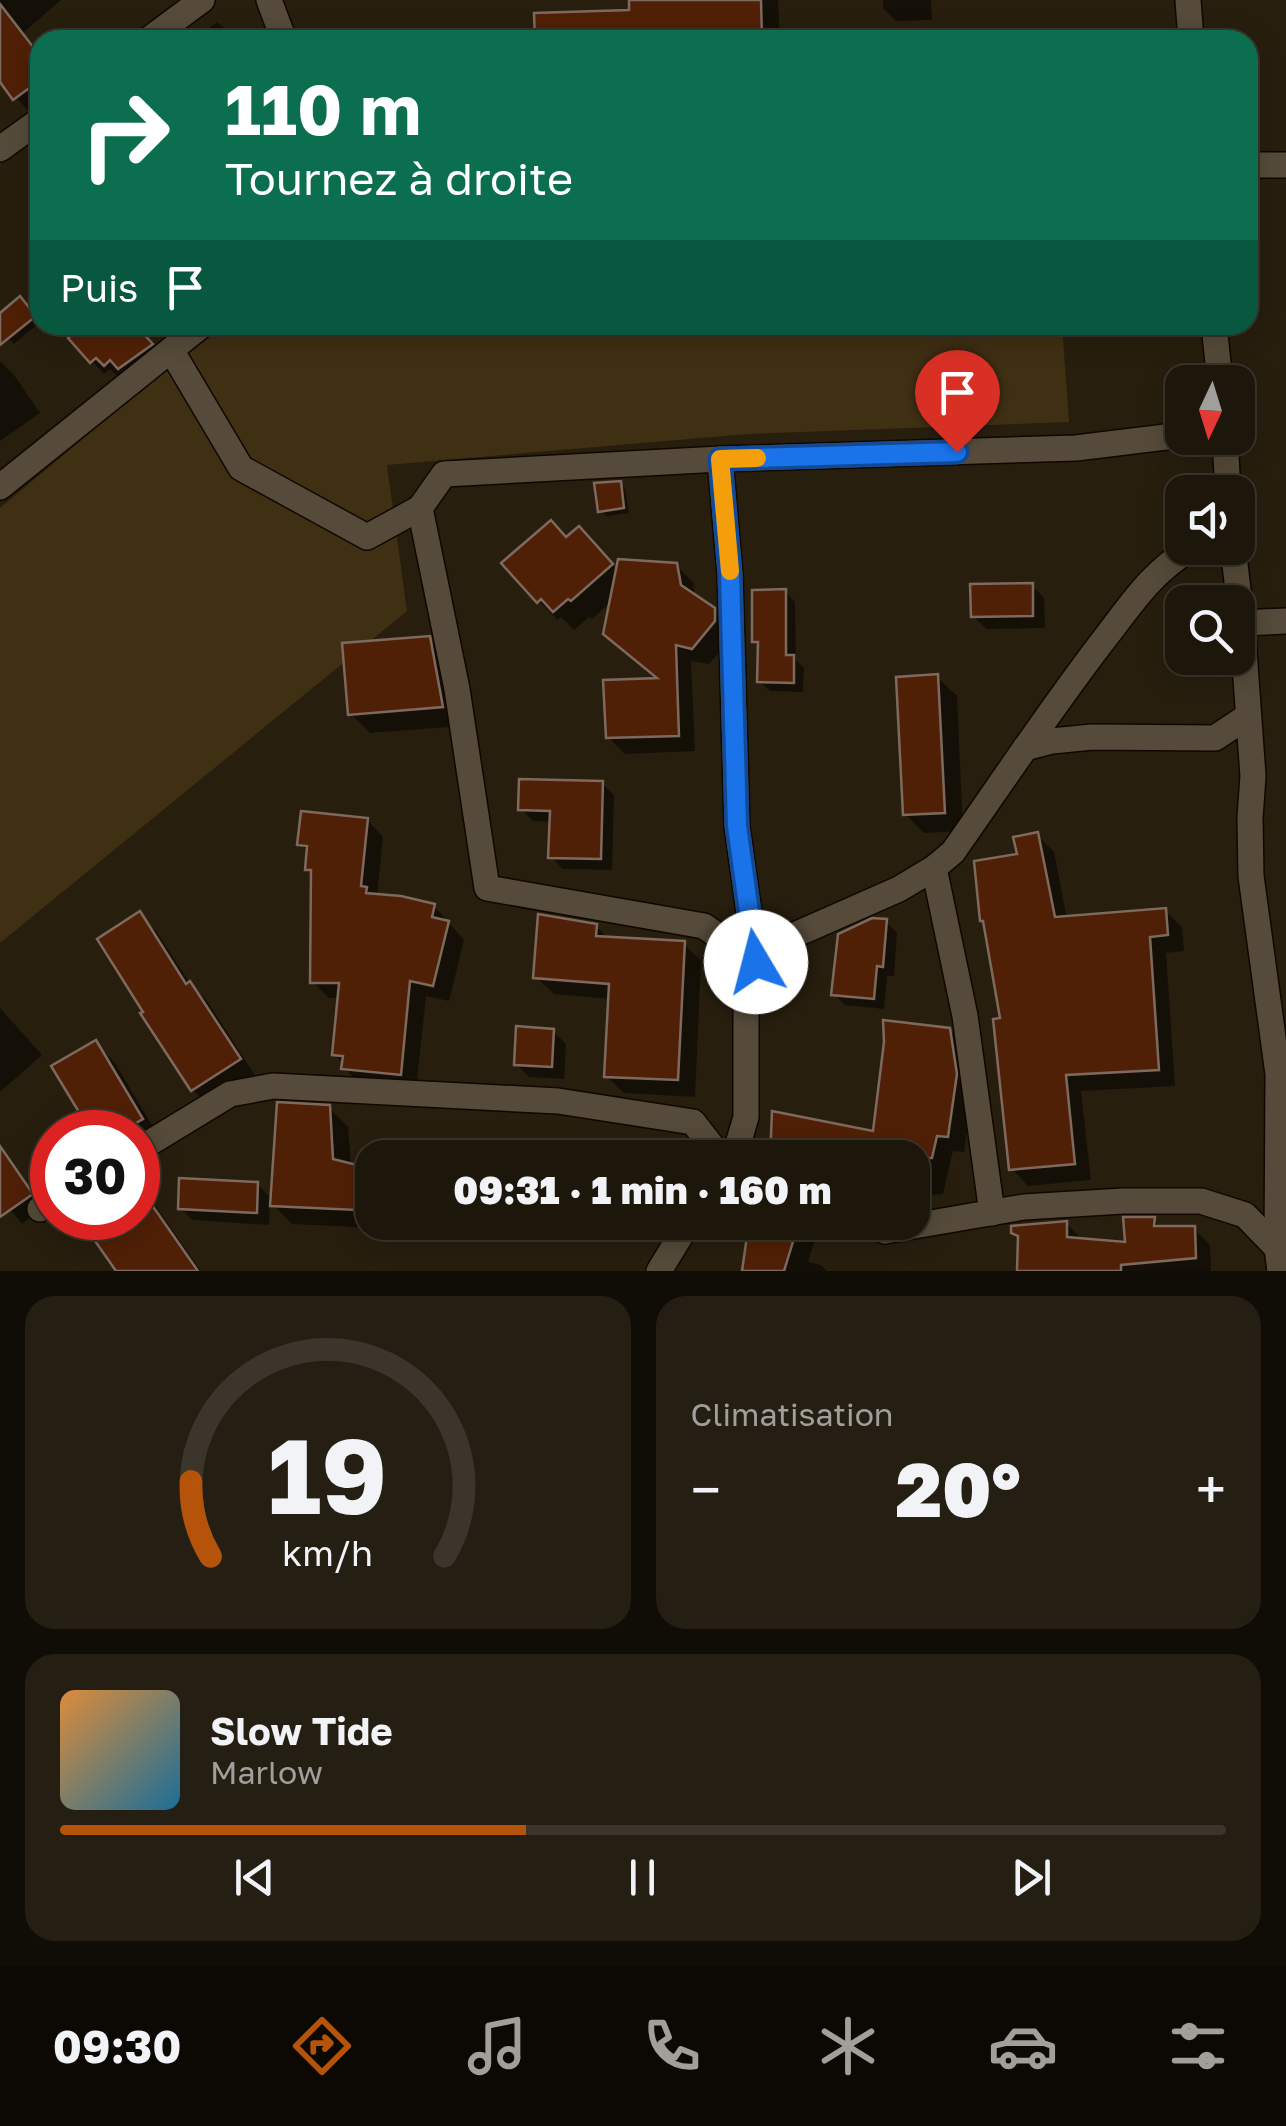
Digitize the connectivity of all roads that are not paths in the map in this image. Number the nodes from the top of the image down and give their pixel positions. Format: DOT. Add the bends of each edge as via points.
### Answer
graph roads {
  1 [pos="202,0"];
  2 [pos="268,0"];
  3 [pos="1188,0"];
  4 [pos="162,30"];
  5 [pos="280,30"];
  6 [pos="1190,30"];
  7 [pos="30,127"];
  8 [pos="0,149"];
  9 [pos="1258,165"];
  10 [pos="1286,166"];
  11 [pos="190,335"];
  12 [pos="1215,335"];
  13 [pos="171,350"];
  14 [pos="1218,365"];
  15 [pos="1165,437"];
  16 [pos="720,459"];
  17 [pos="0,487"];
  18 [pos="420,508"];
  19 [pos="1166,565"];
  20 [pos="1286,620"];
  21 [pos="1255,622"];
  22 [pos="1245,675"];
  23 [pos="1248,716"];
  24 [pos="1025,748"];
  25 [pos="934,868"];
  26 [pos="756,962"];
  27 [pos="1282,1072"];
  28 [pos="160,1137"];
  29 [pos="707,1140"];
  30 [pos="739,1140"];
  31 [pos="992,1213"];
  32 [pos="930,1223"];
  33 [pos="678,1240"];
  34 [pos="1279,1260"];
  35 [pos="660,1271"];
  1 -- 4 [label="street"];
  2 -- 5 [label="street"];
  3 -- 6 [label="street"];
  7 -- 8 [label="street"];
  9 -- 10 [label="street"];
  11 -- 13 [label="street"];
  12 -- 14 [label="street"];
  13 -- 17 [label="street"];
  13 -- 18 [label="street" via="241,468 367,537"];
  15 -- 16 [label="street" via="1076,448"];
  16 -- 18 [label="street" via="444,474"];
  16 -- 26 [label="street" via="737,826"];
  18 -- 26 [label="street" via="457,689 487,888 704,926"];
  19 -- 24 [label="street"];
  20 -- 21 [label="street"];
  22 -- 23 [label="street"];
  23 -- 24 [label="street" via="1215,738 1092,737"];
  23 -- 27 [label="street" via="1251,876"];
  24 -- 25 [label="street" via="953,852"];
  25 -- 26 [label="street" via="765,948"];
  25 -- 31 [label="street" via="964,1016"];
  26 -- 30 [label="street" via="746,980 746,1116"];
  27 -- 34 [label="street"];
  28 -- 29 [label="street" via="230,1094 272,1086 558,1101 693,1122"];
  31 -- 32 [label="street"];
  31 -- 34 [label="street" via="1123,1200 1201,1201 1245,1215"];
  33 -- 35 [label="street"];
}
